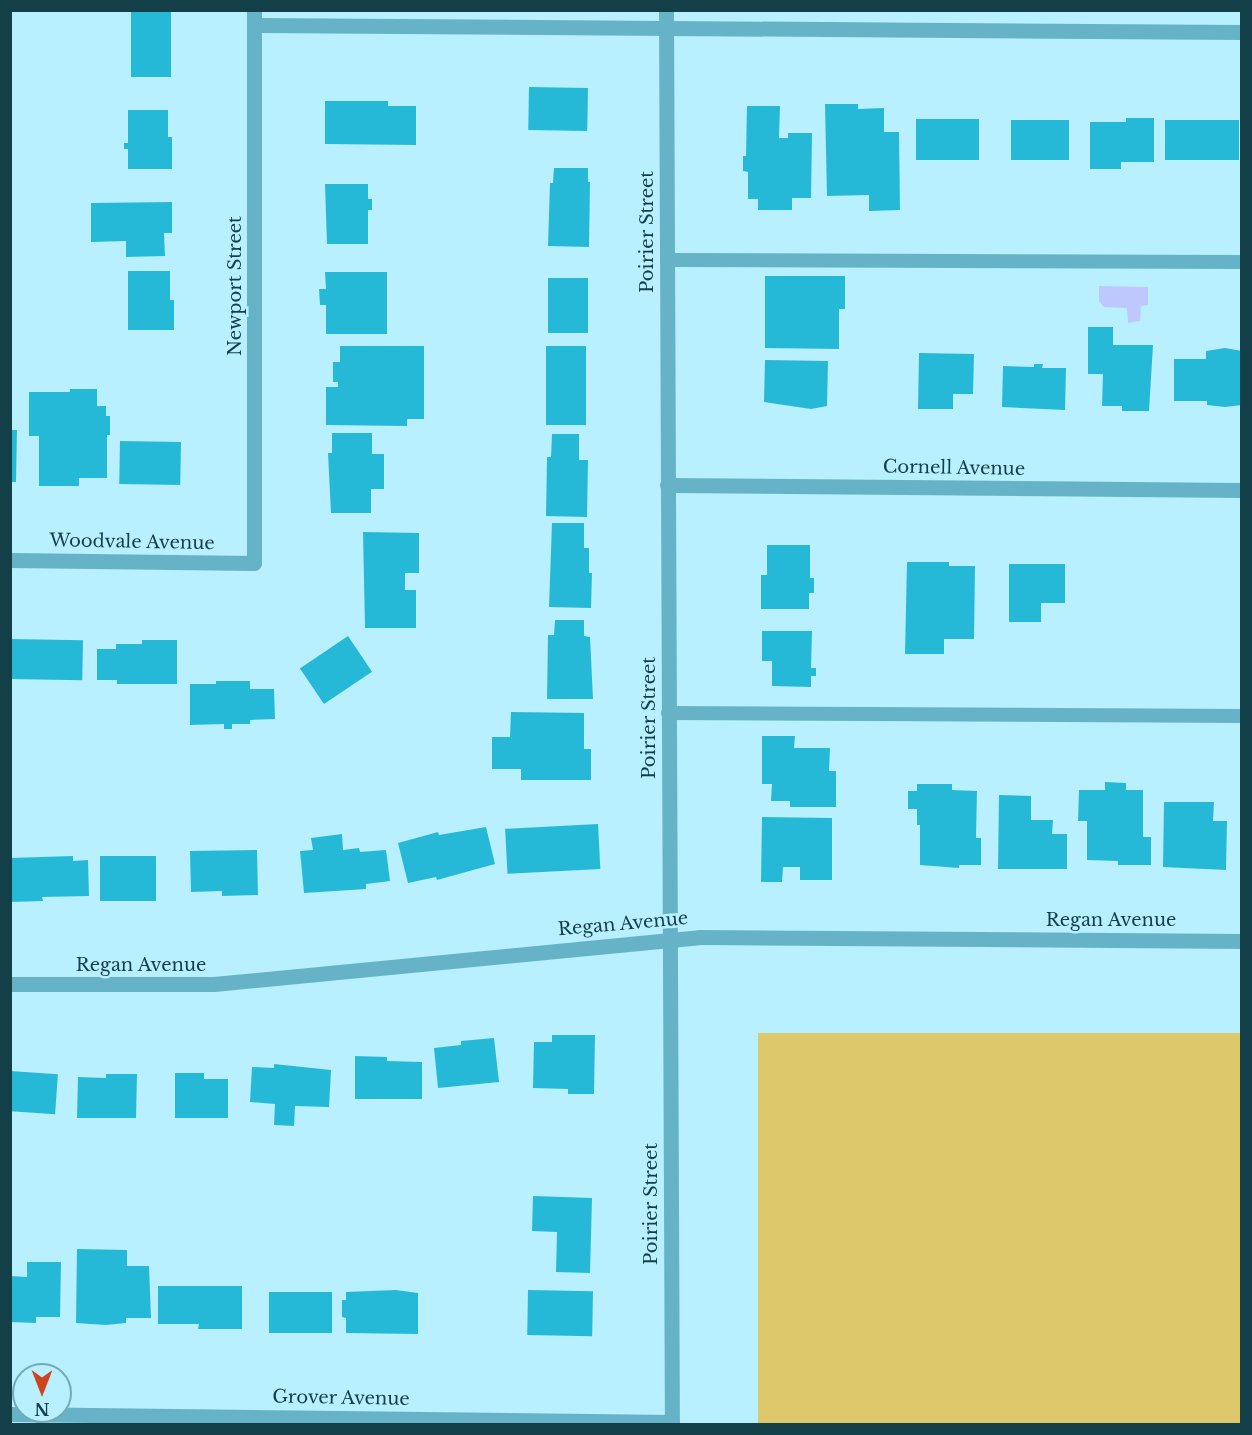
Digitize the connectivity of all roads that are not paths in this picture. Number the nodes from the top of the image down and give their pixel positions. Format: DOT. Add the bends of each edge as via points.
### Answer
graph roads {
  1 [pos="666,10"];
  2 [pos="254,18"];
  3 [pos="666,28"];
  4 [pos="1242,32"];
  5 [pos="667,260"];
  6 [pos="1242,262"];
  7 [pos="667,486"];
  8 [pos="1242,490"];
  9 [pos="10,560"];
  10 [pos="254,562"];
  11 [pos="668,713"];
  12 [pos="1242,716"];
  13 [pos="669,938"];
  14 [pos="1242,941"];
  15 [pos="10,984"];
  16 [pos="10,1414"];
  17 [pos="672,1423"];
  1 -- 3 [label="street, Poirier Street"];
  2 -- 3 [label="street"];
  2 -- 10 [label="street, Newport Street"];
  3 -- 4 [label="street"];
  3 -- 5 [label="street, Poirier Street"];
  5 -- 6 [label="lane"];
  5 -- 7 [label="street, Poirier Street"];
  7 -- 8 [label="street, Cornell Avenue"];
  7 -- 11 [label="street, Poirier Street"];
  9 -- 10 [label="street, Woodvale Avenue"];
  11 -- 12 [label="lane"];
  11 -- 13 [label="street, Poirier Street"];
  13 -- 14 [label="street, Regan Avenue"];
  13 -- 15 [label="street, Regan Avenue" via="214,984"];
  13 -- 17 [label="street, Poirier Street"];
  16 -- 17 [label="street, Grover Avenue"];
}
